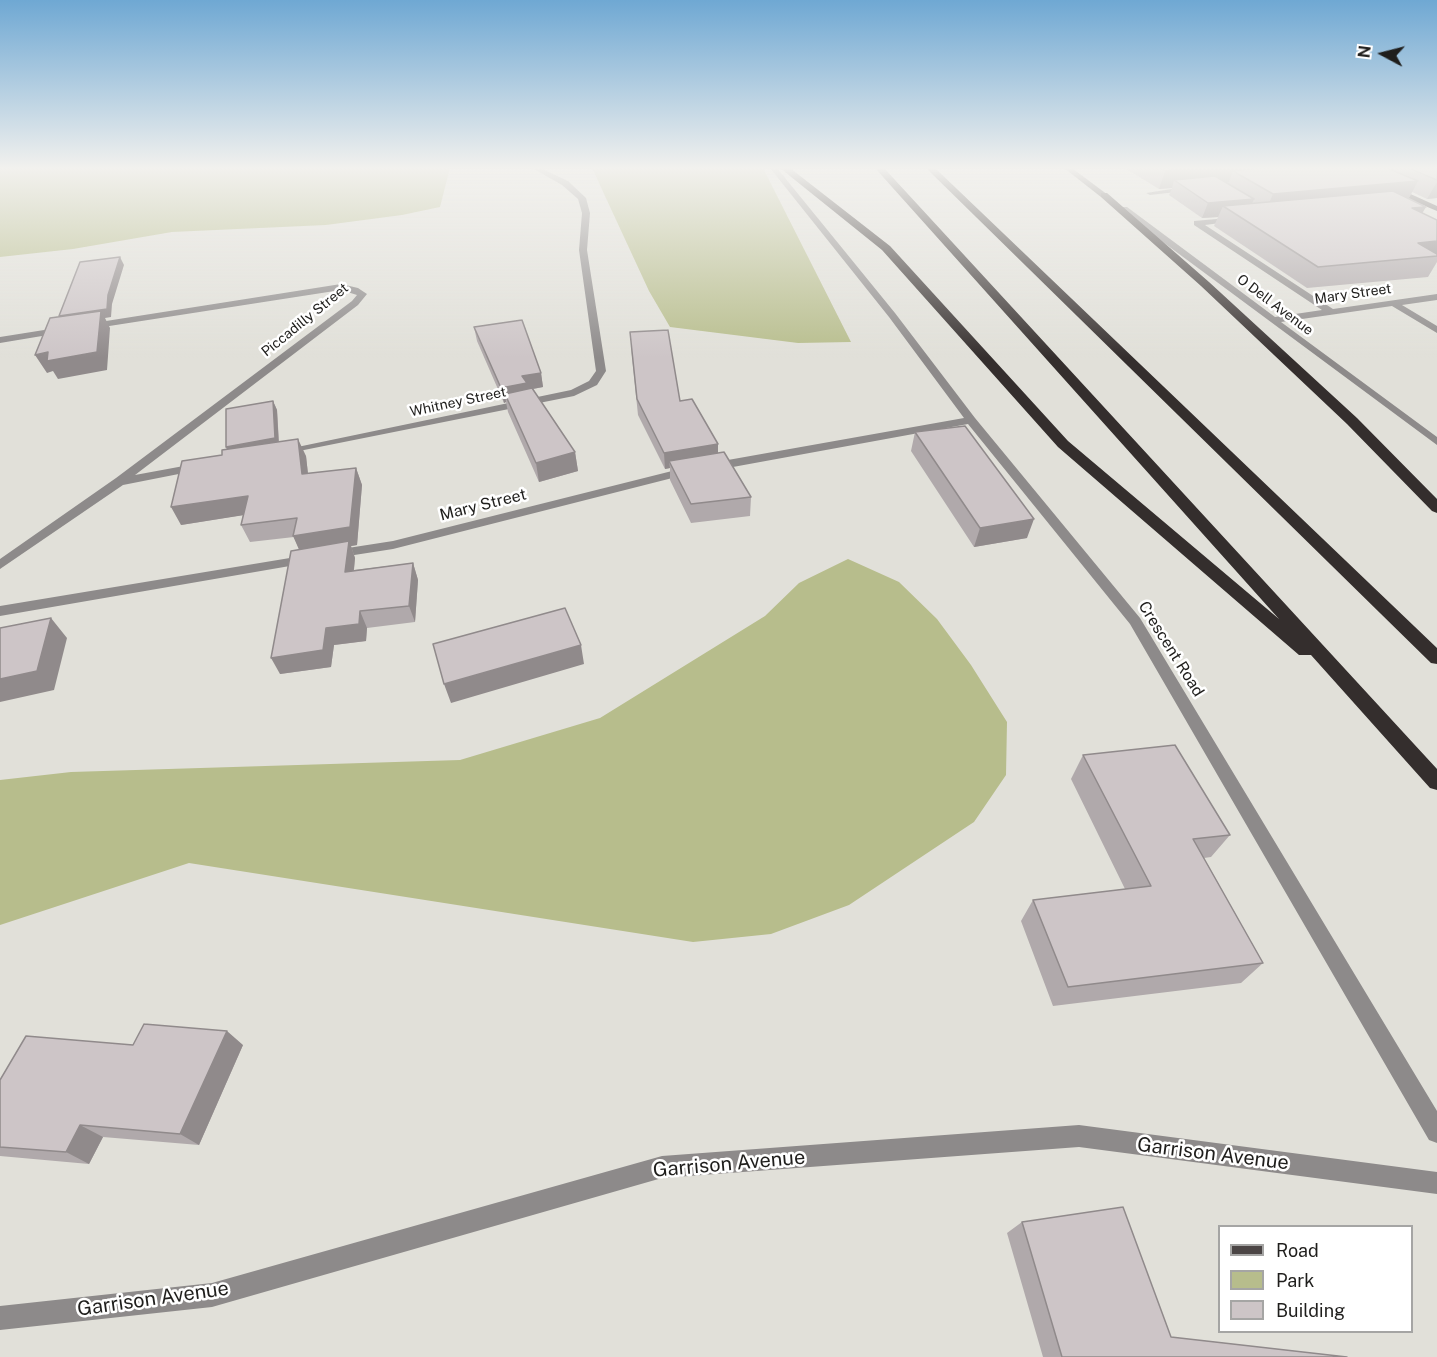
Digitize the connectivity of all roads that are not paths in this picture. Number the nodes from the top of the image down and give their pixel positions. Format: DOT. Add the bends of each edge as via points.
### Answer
graph roads {
  1 [pos="585,231"];
  2 [pos="824,231"];
  3 [pos="864,231"];
  4 [pos="937,231"];
  5 [pos="996,231"];
  6 [pos="1145,231"];
  7 [pos="1153,231"];
  8 [pos="1210,231"];
  9 [pos="1437,297"];
  10 [pos="1393,303"];
  11 [pos="1331,312"];
  12 [pos="1273,320"];
  13 [pos="1434,326"];
  14 [pos="83,327"];
  15 [pos="71,329"];
  16 [pos="0,340"];
  17 [pos="971,420"];
  18 [pos="1437,442"];
  19 [pos="273,454"];
  20 [pos="216,465"];
  21 [pos="120,481"];
  22 [pos="1437,508"];
  23 [pos="0,565"];
  24 [pos="0,611"];
  25 [pos="1437,658"];
  26 [pos="1364,702"];
  27 [pos="1437,782"];
  28 [pos="1437,1132"];
  29 [pos="1437,1183"];
  30 [pos="0,1318"];
  1 -- 19 [label="street, Whitney Street" via="583,250 601,371 593,383 574,393"];
  2 -- 17 [label="street, Crescent Road"];
  3 -- 26 [label="highway" via="886,249 1063,444"];
  4 -- 26 [label="highway"];
  5 -- 25 [label="highway"];
  6 -- 22 [label="highway" via="1344,413"];
  7 -- 12 [label="street, O Dell Avenue"];
  8 -- 11 [label="street"];
  9 -- 10 [label="street, Mary Street"];
  10 -- 11 [label="street, Mary Street"];
  10 -- 13 [label="street"];
  11 -- 12 [label="street, Mary Street"];
  12 -- 18 [label="street, O Dell Avenue"];
  14 -- 21 [label="street, Piccadilly Street" via="341,287 362,294 346,311"];
  15 -- 16 [label="street"];
  17 -- 24 [label="street, Mary Street" via="657,477 393,545"];
  17 -- 28 [label="street, Crescent Road" via="1136,621"];
  20 -- 21 [label="street"];
  21 -- 23 [label="street, Piccadilly Street"];
  26 -- 27 [label="highway"];
  29 -- 30 [label="street, Garrison Avenue" via="1079,1136 662,1167 212,1295"];
}
